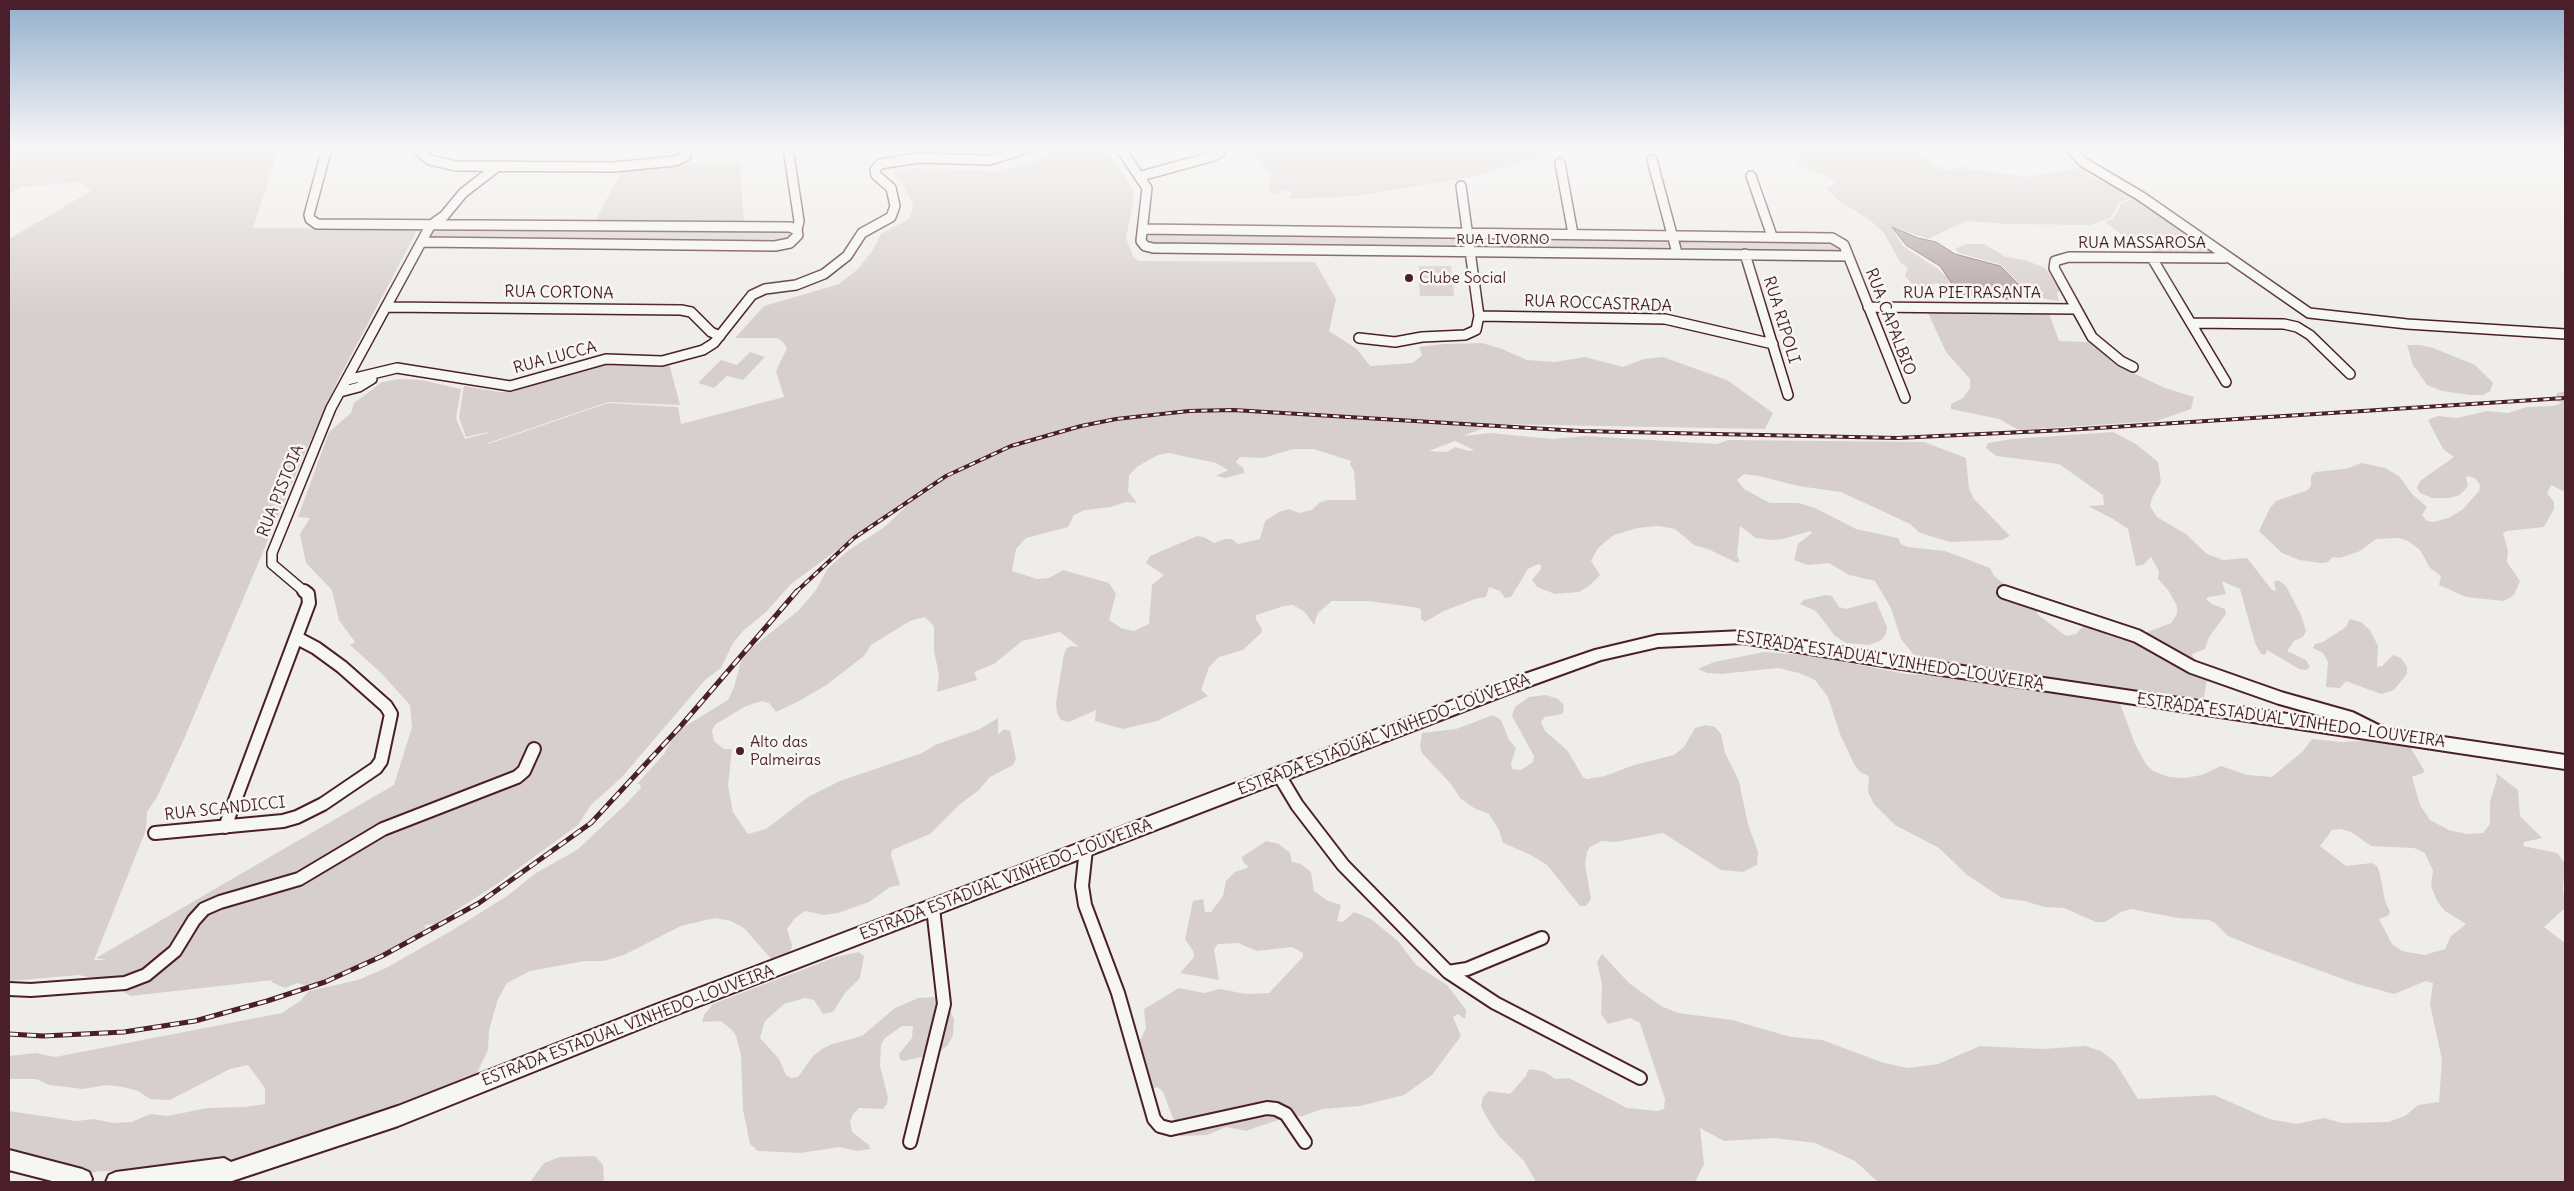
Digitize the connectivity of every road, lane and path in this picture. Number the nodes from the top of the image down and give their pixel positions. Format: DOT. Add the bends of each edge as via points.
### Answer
graph roads {
  1 [pos="312,204"];
  2 [pos="454,204"];
  3 [pos="795,204"];
  4 [pos="894,204"];
  5 [pos="1145,204"];
  6 [pos="1463,204"];
  7 [pos="1568,204"];
  8 [pos="1664,204"];
  9 [pos="1761,204"];
  10 [pos="2151,204"];
  11 [pos="796,212"];
  12 [pos="434,224"];
  13 [pos="784,226"];
  14 [pos="1143,229"];
  15 [pos="798,233"];
  16 [pos="1467,233"];
  17 [pos="1573,234"];
  18 [pos="1672,235"];
  19 [pos="1772,236"];
  20 [pos="422,242"];
  21 [pos="1468,253"];
  22 [pos="1677,253"];
  23 [pos="1745,254"];
  24 [pos="1848,256"];
  25 [pos="2152,258"];
  26 [pos="2225,258"];
  27 [pos="388,306"];
  28 [pos="1868,307"];
  29 [pos="2076,309"];
  30 [pos="1479,316"];
  31 [pos="2191,323"];
  32 [pos="2565,334"];
  33 [pos="720,336"];
  34 [pos="1359,338"];
  35 [pos="1773,344"];
  36 [pos="2133,367"];
  37 [pos="380,372"];
  38 [pos="2350,374"];
  39 [pos="347,380"];
  40 [pos="2226,382"];
  41 [pos="340,392"];
  42 [pos="1788,395"];
  43 [pos="1905,398"];
  44 [pos="2004,592"];
  45 [pos="297,638"];
  46 [pos="2384,735"];
  47 [pos="534,749"];
  48 [pos="2565,762"];
  49 [pos="1280,775"];
  50 [pos="225,828"];
  51 [pos="155,833"];
  52 [pos="1086,849"];
  53 [pos="933,908"];
  54 [pos="1542,938"];
  55 [pos="1448,972"];
  56 [pos="9,989"];
  57 [pos="1640,1078"];
  58 [pos="910,1142"];
  59 [pos="1305,1142"];
  60 [pos="9,1160"];
  61 [pos="255,1164"];
  62 [pos="81,1181"];
  63 [pos="116,1182"];
  64 [pos="200,1182"];
  1 -- 12 [label="street" via="309,215 317,224"];
  2 -- 12 [label="street, RUA PISTOIA"];
  3 -- 11 [label="street"];
  4 -- 33 [label="street, RUA LUCCA" via="891,217 862,233 847,256 824,274 796,285 765,289 752,295"];
  5 -- 14 [label="street"];
  6 -- 16 [label="street"];
  7 -- 17 [label="street"];
  8 -- 18 [label="street"];
  9 -- 19 [label="street"];
  10 -- 32 [label="street" via="2309,313 2407,324"];
  11 -- 13 [label="street"];
  11 -- 15 [label="street"];
  12 -- 13 [label="street"];
  12 -- 20 [label="street, RUA PISTOIA"];
  13 -- 15 [label="street"];
  14 -- 16 [label="street"];
  14 -- 21 [label="street, RUA LIVORNO" via="1141,241 1145,246 1154,248"];
  15 -- 20 [label="street" via="790,243 775,246"];
  16 -- 17 [label="street"];
  16 -- 21 [label="street"];
  17 -- 18 [label="street"];
  18 -- 19 [label="street"];
  18 -- 22 [label="street"];
  19 -- 24 [label="street, RUA CAPALBIO" via="1836,238 1844,245"];
  20 -- 27 [label="street, RUA PISTOIA"];
  21 -- 22 [label="street, RUA LIVORNO"];
  21 -- 30 [label="street"];
  22 -- 23 [label="street, RUA LIVORNO"];
  23 -- 24 [label="street, RUA LIVORNO"];
  23 -- 35 [label="street, RUA RIPOLI"];
  24 -- 28 [label="street, RUA CAPALBIO"];
  25 -- 26 [label="street, RUA MASSAROSA"];
  25 -- 29 [label="street, RUA MASSAROSA" via="2054,261 2054,268"];
  25 -- 31 [label="street"];
  27 -- 33 [label="street, RUA CORTONA" via="681,310 691,312 711,332"];
  27 -- 39 [label="street, RUA PISTOIA"];
  28 -- 29 [label="street, RUA PIETRASANTA"];
  28 -- 43 [label="street, RUA CAPALBIO"];
  29 -- 36 [label="street" via="2092,337"];
  30 -- 34 [label="street" via="1476,330 1465,335 1427,336 1396,342"];
  30 -- 35 [label="street, RUA ROCCASTRADA" via="1664,319"];
  31 -- 38 [label="street" via="2284,324 2296,327 2310,335"];
  31 -- 40 [label="street"];
  33 -- 37 [label="street, RUA LUCCA" via="703,350 685,356 662,361 606,359 587,362 514,385 488,384 401,368"];
  35 -- 42 [label="street, RUA RIPOLI"];
  37 -- 39 [label="street, RUA LUCCA"];
  37 -- 41 [label="street, RUA LUCCA" via="363,385"];
  39 -- 41 [label="street, RUA PISTOIA"];
  41 -- 45 [label="street, RUA PISTOIA" via="272,553 272,564 310,598"];
  44 -- 46 [label="street" via="2137,636 2192,667 2280,698 2351,718"];
  45 -- 50 [label="street, RUA PISTOIA"];
  45 -- 50 [label="street, RUA SCANDICCI" via="342,667 386,706 391,714 391,723 381,761 369,775 297,817"];
  46 -- 48 [label="main road, ESTRADA ESTADUAL VINHEDO-LOUVEIRA"];
  46 -- 49 [label="main road, ESTRADA ESTADUAL VINHEDO-LOUVEIRA" via="1743,637 1696,638 1658,641 1600,654"];
  47 -- 56 [label="street" via="524,771 517,776 383,829 299,879 204,909 175,951 146,975 125,983"];
  49 -- 52 [label="main road, ESTRADA ESTADUAL VINHEDO-LOUVEIRA"];
  49 -- 55 [label="street" via="1297,805 1343,865"];
  50 -- 51 [label="street, RUA SCANDICCI"];
  52 -- 53 [label="main road, ESTRADA ESTADUAL VINHEDO-LOUVEIRA"];
  52 -- 59 [label="street" via="1082,886 1085,904 1118,993 1154,1119 1160,1126 1171,1129 1267,1108 1276,1109 1286,1114"];
  53 -- 58 [label="street" via="944,1004"];
  53 -- 61 [label="main road, ESTRADA ESTADUAL VINHEDO-LOUVEIRA" via="398,1116"];
  54 -- 55 [label="street" via="1467,969"];
  55 -- 57 [label="street" via="1495,1003"];
  60 -- 62 [label="main road"];
  61 -- 63 [label="main road, ESTRADA ESTADUAL VINHEDO-LOUVEIRA"];
  61 -- 64 [label="main road, ESTRADA ESTADUAL VINHEDO-LOUVEIRA"];
}
